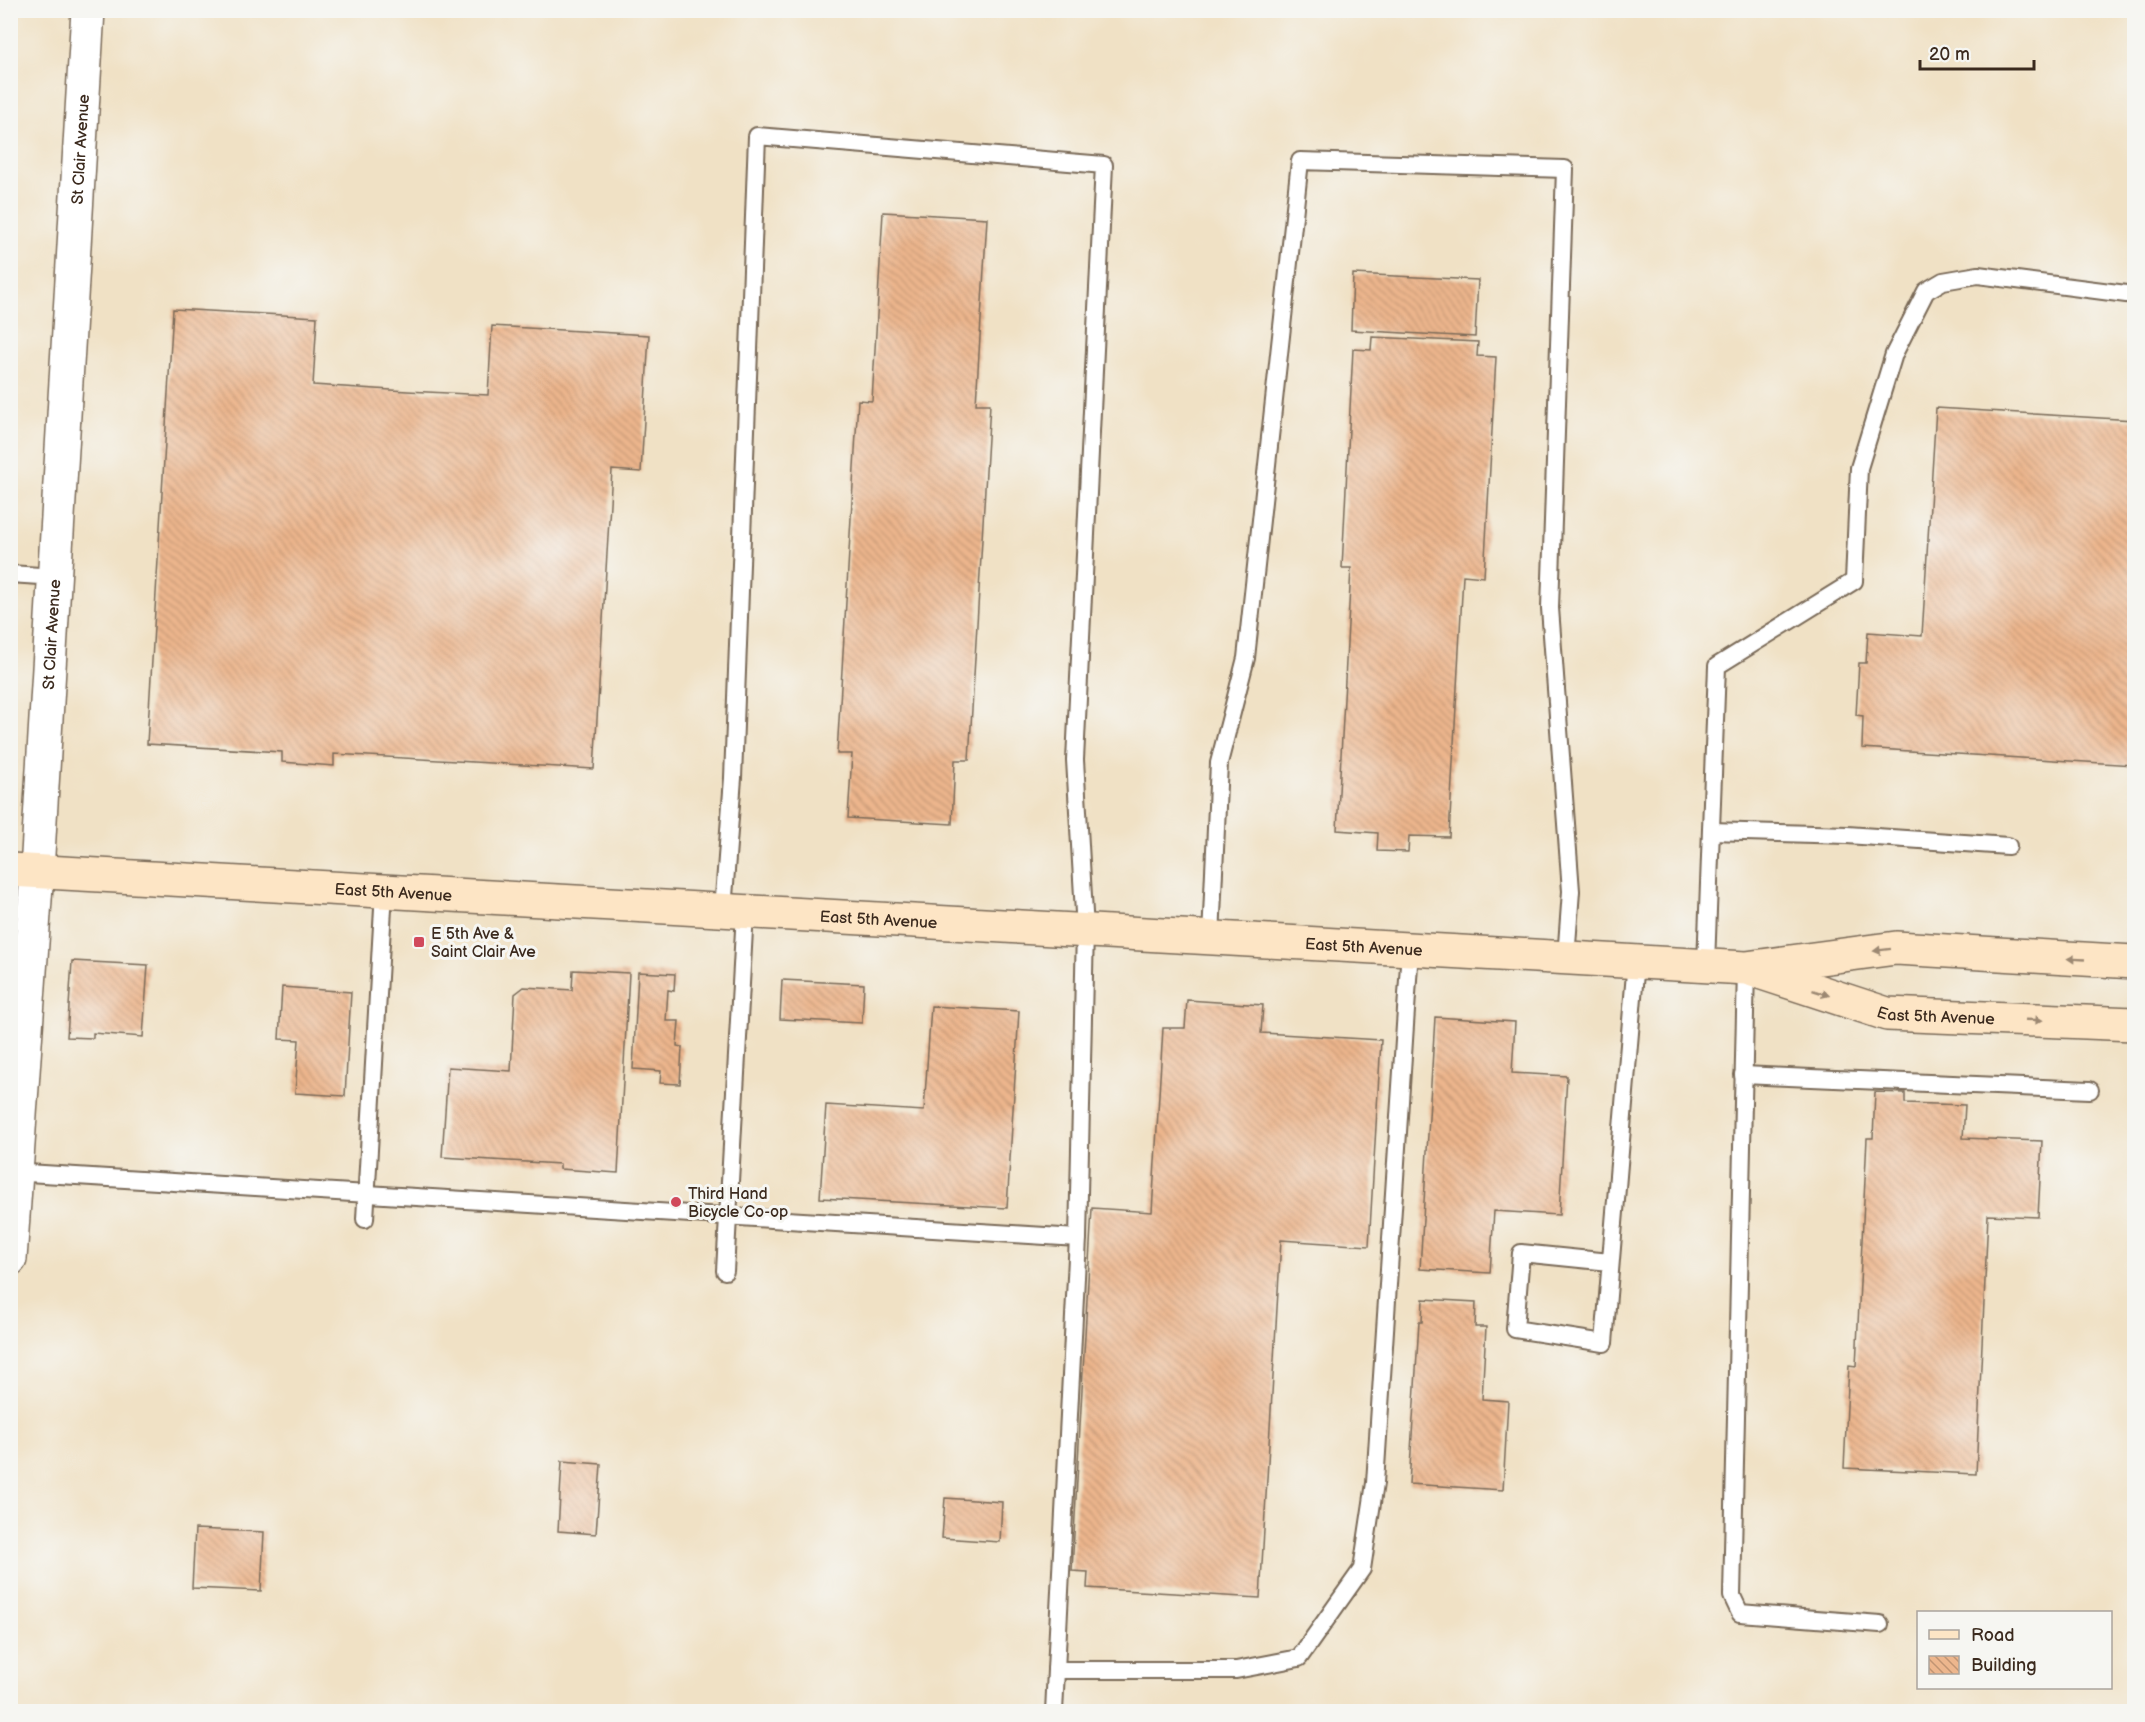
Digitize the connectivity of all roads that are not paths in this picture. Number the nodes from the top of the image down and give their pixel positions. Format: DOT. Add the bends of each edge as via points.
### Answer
graph roads {
  1 [pos="88,10"];
  2 [pos="2134,295"];
  3 [pos="10,574"];
  4 [pos="55,577"];
  5 [pos="1711,831"];
  6 [pos="2008,846"];
  7 [pos="24,871"];
  8 [pos="384,891"];
  9 [pos="734,911"];
  10 [pos="1085,930"];
  11 [pos="1210,937"];
  12 [pos="1410,949"];
  13 [pos="1566,958"];
  14 [pos="1636,961"];
  15 [pos="2134,962"];
  16 [pos="1706,965"];
  17 [pos="1746,968"];
  18 [pos="2134,1024"];
  19 [pos="1743,1075"];
  20 [pos="2090,1090"];
  21 [pos="14,1172"];
  22 [pos="366,1193"];
  23 [pos="727,1216"];
  24 [pos="365,1219"];
  25 [pos="1078,1238"];
  26 [pos="10,1259"];
  27 [pos="1610,1262"];
  28 [pos="725,1271"];
  29 [pos="1880,1624"];
  30 [pos="1056,1670"];
  31 [pos="1054,1712"];
  1 -- 4 [label="street, St Clair Avenue"];
  2 -- 5 [label="lane" via="1978,275 1942,281 1926,291 1894,354 1859,468 1854,581 1718,666"];
  3 -- 4 [label="lane"];
  4 -- 7 [label="street, St Clair Avenue"];
  5 -- 6 [label="lane"];
  5 -- 16 [label="lane"];
  7 -- 8 [label="main road, East 5th Avenue"];
  7 -- 21 [label="street, St Clair Avenue"];
  8 -- 9 [label="main road, East 5th Avenue"];
  8 -- 22 [label="lane"];
  9 -- 10 [label="main road, East 5th Avenue"];
  9 -- 10 [label="lane" via="733,778 757,136 1104,165 1076,760"];
  9 -- 23 [label="lane"];
  10 -- 11 [label="main road, East 5th Avenue"];
  10 -- 25 [label="lane"];
  11 -- 12 [label="main road, East 5th Avenue"];
  11 -- 13 [label="lane" via="1219,763 1246,657 1299,161 1565,169 1550,608 1571,891"];
  12 -- 13 [label="main road, East 5th Avenue"];
  12 -- 30 [label="lane" via="1375,1483 1362,1569 1299,1658 1236,1670"];
  13 -- 14 [label="main road, East 5th Avenue"];
  14 -- 16 [label="main road, East 5th Avenue"];
  14 -- 27 [label="lane"];
  15 -- 17 [label="main road, East 5th Avenue, one-way" via="1896,948"];
  16 -- 17 [label="main road, East 5th Avenue"];
  17 -- 18 [label="main road, East 5th Avenue, one-way" via="1887,1014"];
  17 -- 19 [label="lane"];
  19 -- 20 [label="lane"];
  19 -- 29 [label="lane" via="1732,1596 1740,1613"];
  21 -- 22 [label="lane"];
  21 -- 26 [label="street, St Clair Avenue"];
  22 -- 23 [label="lane"];
  22 -- 24 [label="lane"];
  23 -- 25 [label="lane"];
  23 -- 28 [label="lane"];
  25 -- 30 [label="lane"];
  27 -- 27 [label="lane" via="1604,1343 1515,1329 1521,1253"];
  30 -- 31 [label="lane"];
}
